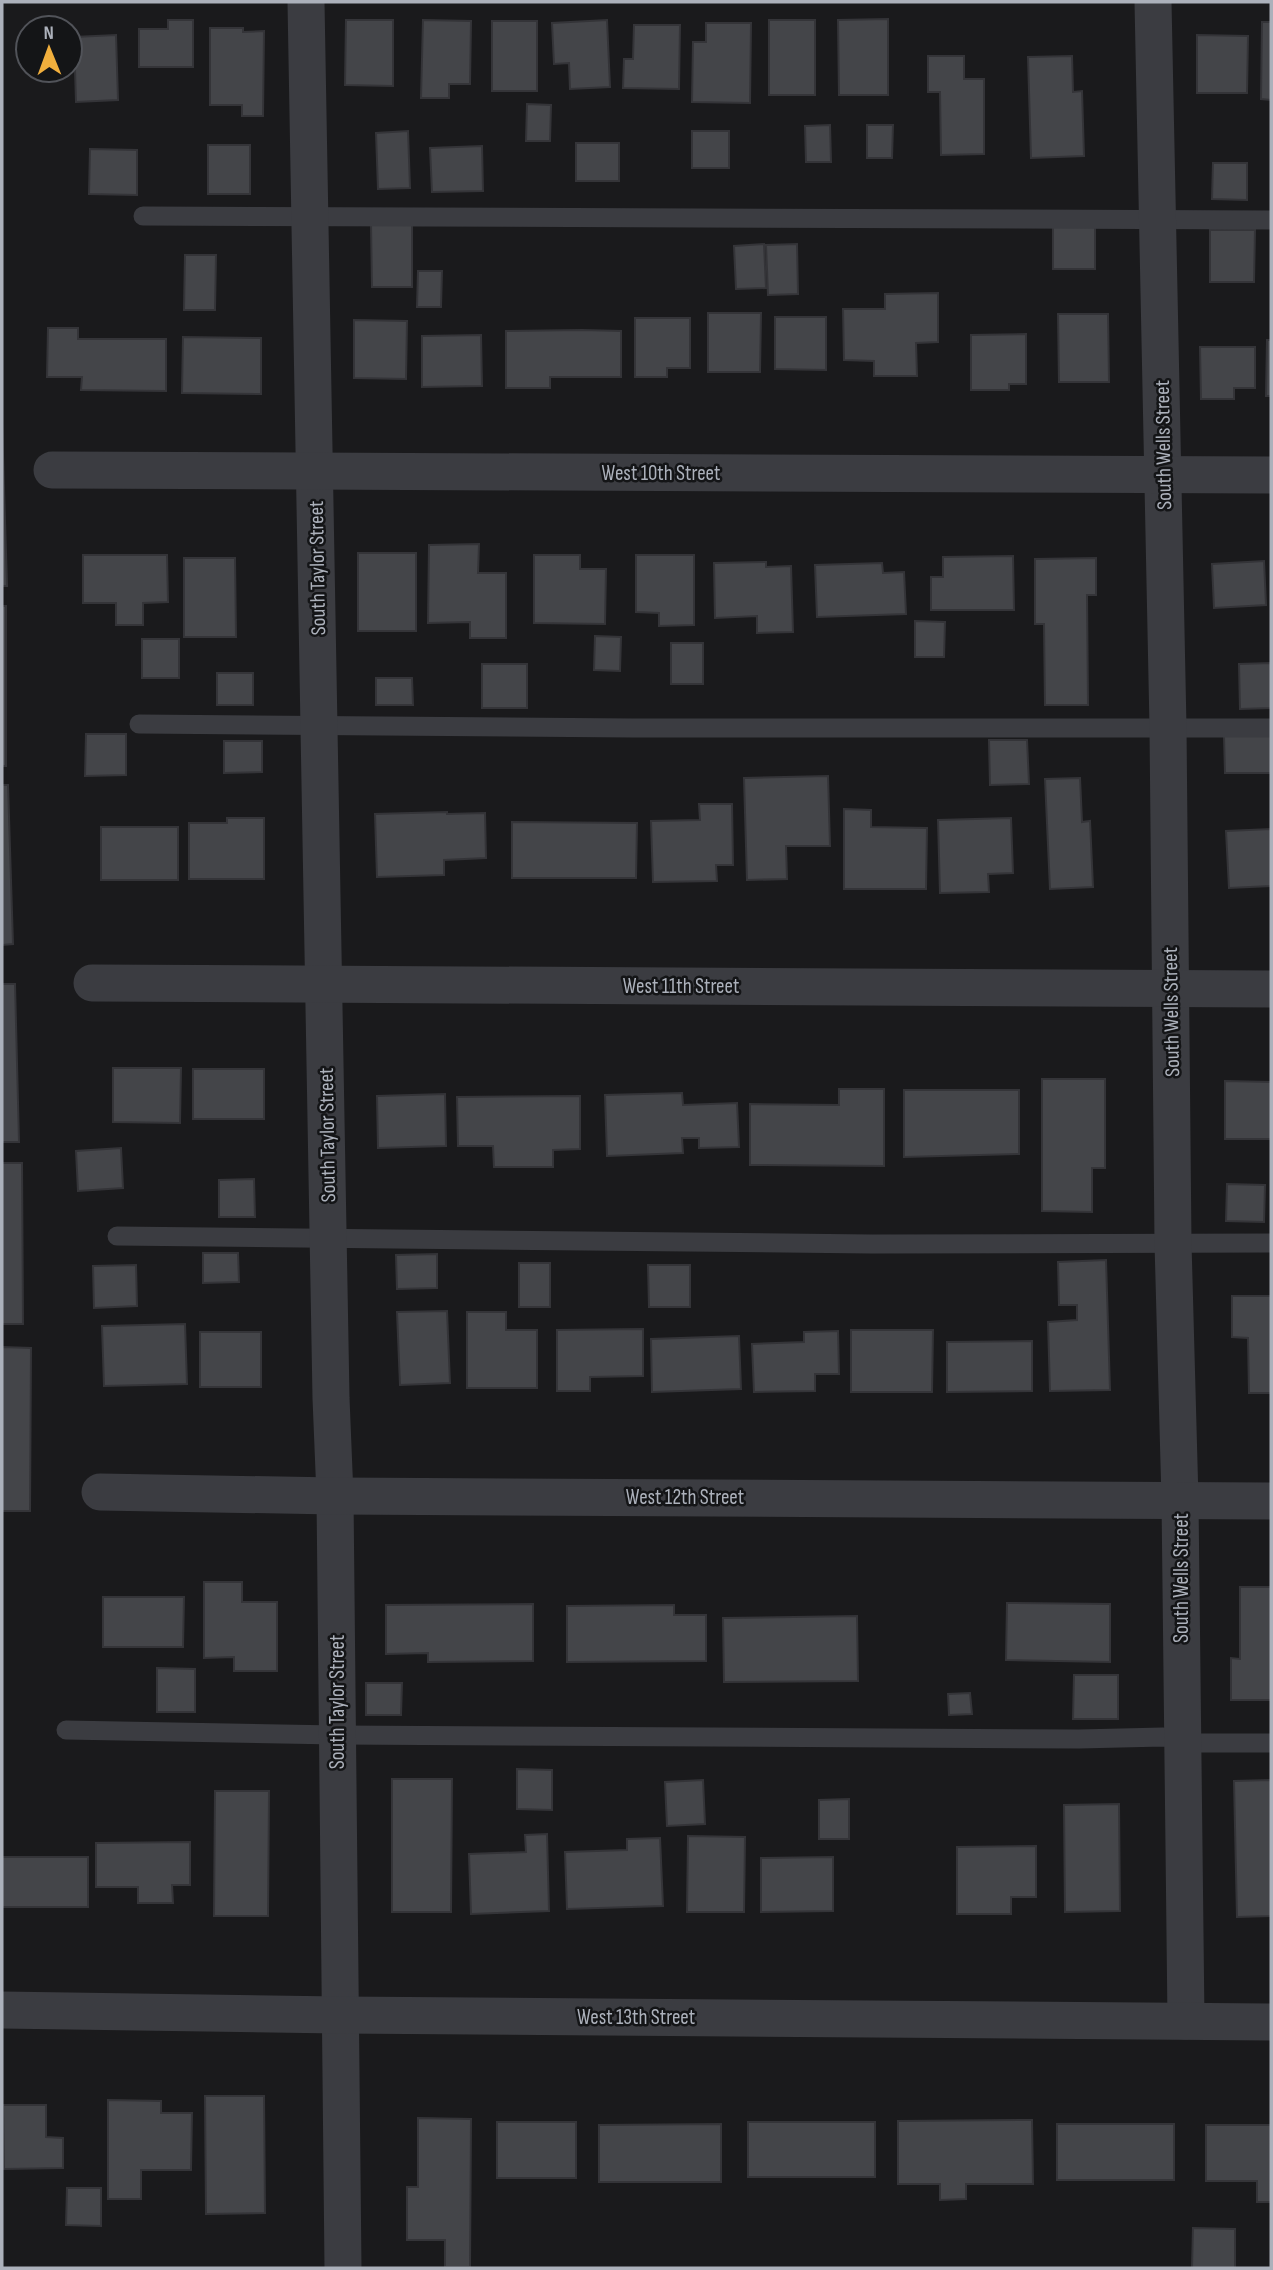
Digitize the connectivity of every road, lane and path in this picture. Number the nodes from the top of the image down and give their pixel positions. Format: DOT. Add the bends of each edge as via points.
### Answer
graph roads {
  1 [pos="306,2"];
  2 [pos="1153,2"];
  3 [pos="143,216"];
  4 [pos="311,216"];
  5 [pos="1157,219"];
  6 [pos="1271,220"];
  7 [pos="52,470"];
  8 [pos="316,471"];
  9 [pos="1164,475"];
  10 [pos="1271,475"];
  11 [pos="139,724"];
  12 [pos="320,725"];
  13 [pos="1168,727"];
  14 [pos="1271,728"];
  15 [pos="92,983"];
  16 [pos="324,984"];
  17 [pos="1171,988"];
  18 [pos="1271,989"];
  19 [pos="117,1236"];
  20 [pos="328,1238"];
  21 [pos="1173,1243"];
  22 [pos="1271,1243"];
  23 [pos="100,1492"];
  24 [pos="335,1496"];
  25 [pos="1180,1500"];
  26 [pos="1271,1501"];
  27 [pos="66,1730"];
  28 [pos="337,1735"];
  29 [pos="1182,1740"];
  30 [pos="1271,1743"];
  31 [pos="2,2010"];
  32 [pos="339,2015"];
  33 [pos="1186,2021"];
  34 [pos="1271,2022"];
  35 [pos="344,2268"];
  1 -- 4 [label="street, South Taylor Street"];
  2 -- 5 [label="street, South Wells Street"];
  3 -- 4 [label="lane"];
  4 -- 5 [label="lane"];
  4 -- 8 [label="street, South Taylor Street"];
  5 -- 6 [label="lane"];
  5 -- 9 [label="street, South Wells Street"];
  7 -- 8 [label="street, West 10th Street"];
  8 -- 9 [label="street, West 10th Street"];
  8 -- 12 [label="street, South Taylor Street"];
  9 -- 10 [label="street, West 10th Street"];
  9 -- 13 [label="street, South Wells Street"];
  11 -- 12 [label="lane"];
  12 -- 13 [label="lane"];
  12 -- 16 [label="street, South Taylor Street"];
  13 -- 14 [label="lane"];
  13 -- 17 [label="street, South Wells Street"];
  15 -- 16 [label="street, West 11th Street"];
  16 -- 17 [label="street, West 11th Street"];
  16 -- 20 [label="street, South Taylor Street"];
  17 -- 18 [label="street, West 11th Street"];
  17 -- 21 [label="street, South Wells Street"];
  19 -- 20 [label="lane"];
  20 -- 21 [label="lane"];
  20 -- 24 [label="street, South Taylor Street"];
  21 -- 22 [label="lane"];
  21 -- 25 [label="street, South Wells Street"];
  23 -- 24 [label="street, West 12th Street"];
  24 -- 25 [label="street, West 12th Street"];
  24 -- 28 [label="street, South Taylor Street"];
  25 -- 26 [label="street, West 12th Street"];
  25 -- 29 [label="street, South Wells Street"];
  27 -- 28 [label="lane"];
  28 -- 29 [label="lane"];
  28 -- 32 [label="street, South Taylor Street"];
  29 -- 30 [label="lane"];
  29 -- 33 [label="street, South Wells Street"];
  31 -- 32 [label="street, West 13th Street"];
  32 -- 33 [label="street, West 13th Street"];
  32 -- 35 [label="street, South Taylor Street"];
  33 -- 34 [label="street, West 13th Street"];
}
